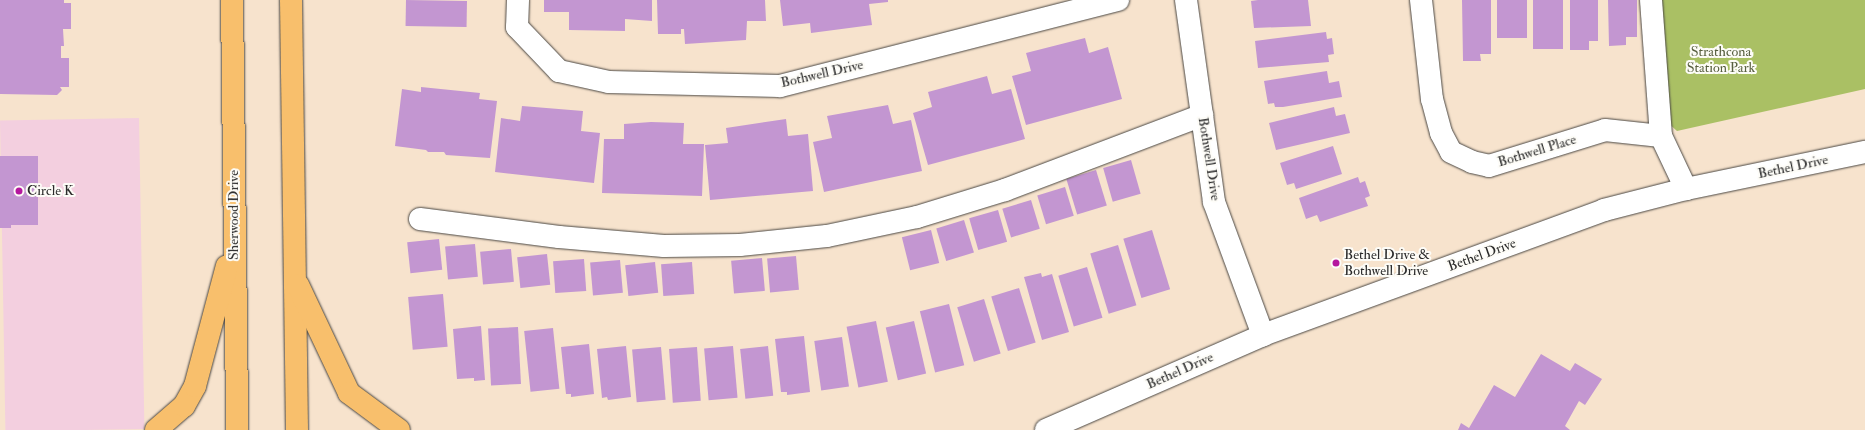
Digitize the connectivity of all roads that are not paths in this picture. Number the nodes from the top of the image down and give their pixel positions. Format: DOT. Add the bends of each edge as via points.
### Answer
graph roads {
  1 [pos="232,0"];
  2 [pos="291,0"];
  3 [pos="518,0"];
  4 [pos="1118,0"];
  5 [pos="1186,0"];
  6 [pos="1422,0"];
  7 [pos="1650,0"];
  8 [pos="1202,115"];
  9 [pos="1661,136"];
  10 [pos="1865,152"];
  11 [pos="1686,189"];
  12 [pos="420,219"];
  13 [pos="234,239"];
  14 [pos="294,278"];
  15 [pos="1263,335"];
  16 [pos="156,430"];
  17 [pos="237,430"];
  18 [pos="297,430"];
  19 [pos="399,430"];
  20 [pos="1046,430"];
  1 -- 13 [label="main road, Sherwood Drive"];
  2 -- 14 [label="main road"];
  3 -- 4 [label="street, Bothwell Drive" via="517,27 559,70 609,82 780,86"];
  5 -- 8 [label="street, Bothwell Drive"];
  6 -- 9 [label="street, Bothwell Place" via="1432,100 1441,133 1451,152 1472,162 1489,166 1605,130"];
  7 -- 9 [label="street"];
  8 -- 12 [label="street" via="1005,190 917,217 828,236 740,245 664,246 559,237"];
  8 -- 15 [label="street, Bothwell Drive" via="1214,202"];
  9 -- 11 [label="street"];
  10 -- 11 [label="street, Bethel Drive"];
  11 -- 15 [label="street, Bethel Drive" via="1604,210"];
  13 -- 16 [label="main road" via="195,386 184,406"];
  13 -- 17 [label="main road, Sherwood Drive"];
  14 -- 18 [label="main road"];
  14 -- 19 [label="main road" via="349,393"];
  15 -- 20 [label="street, Bethel Drive"];
}
